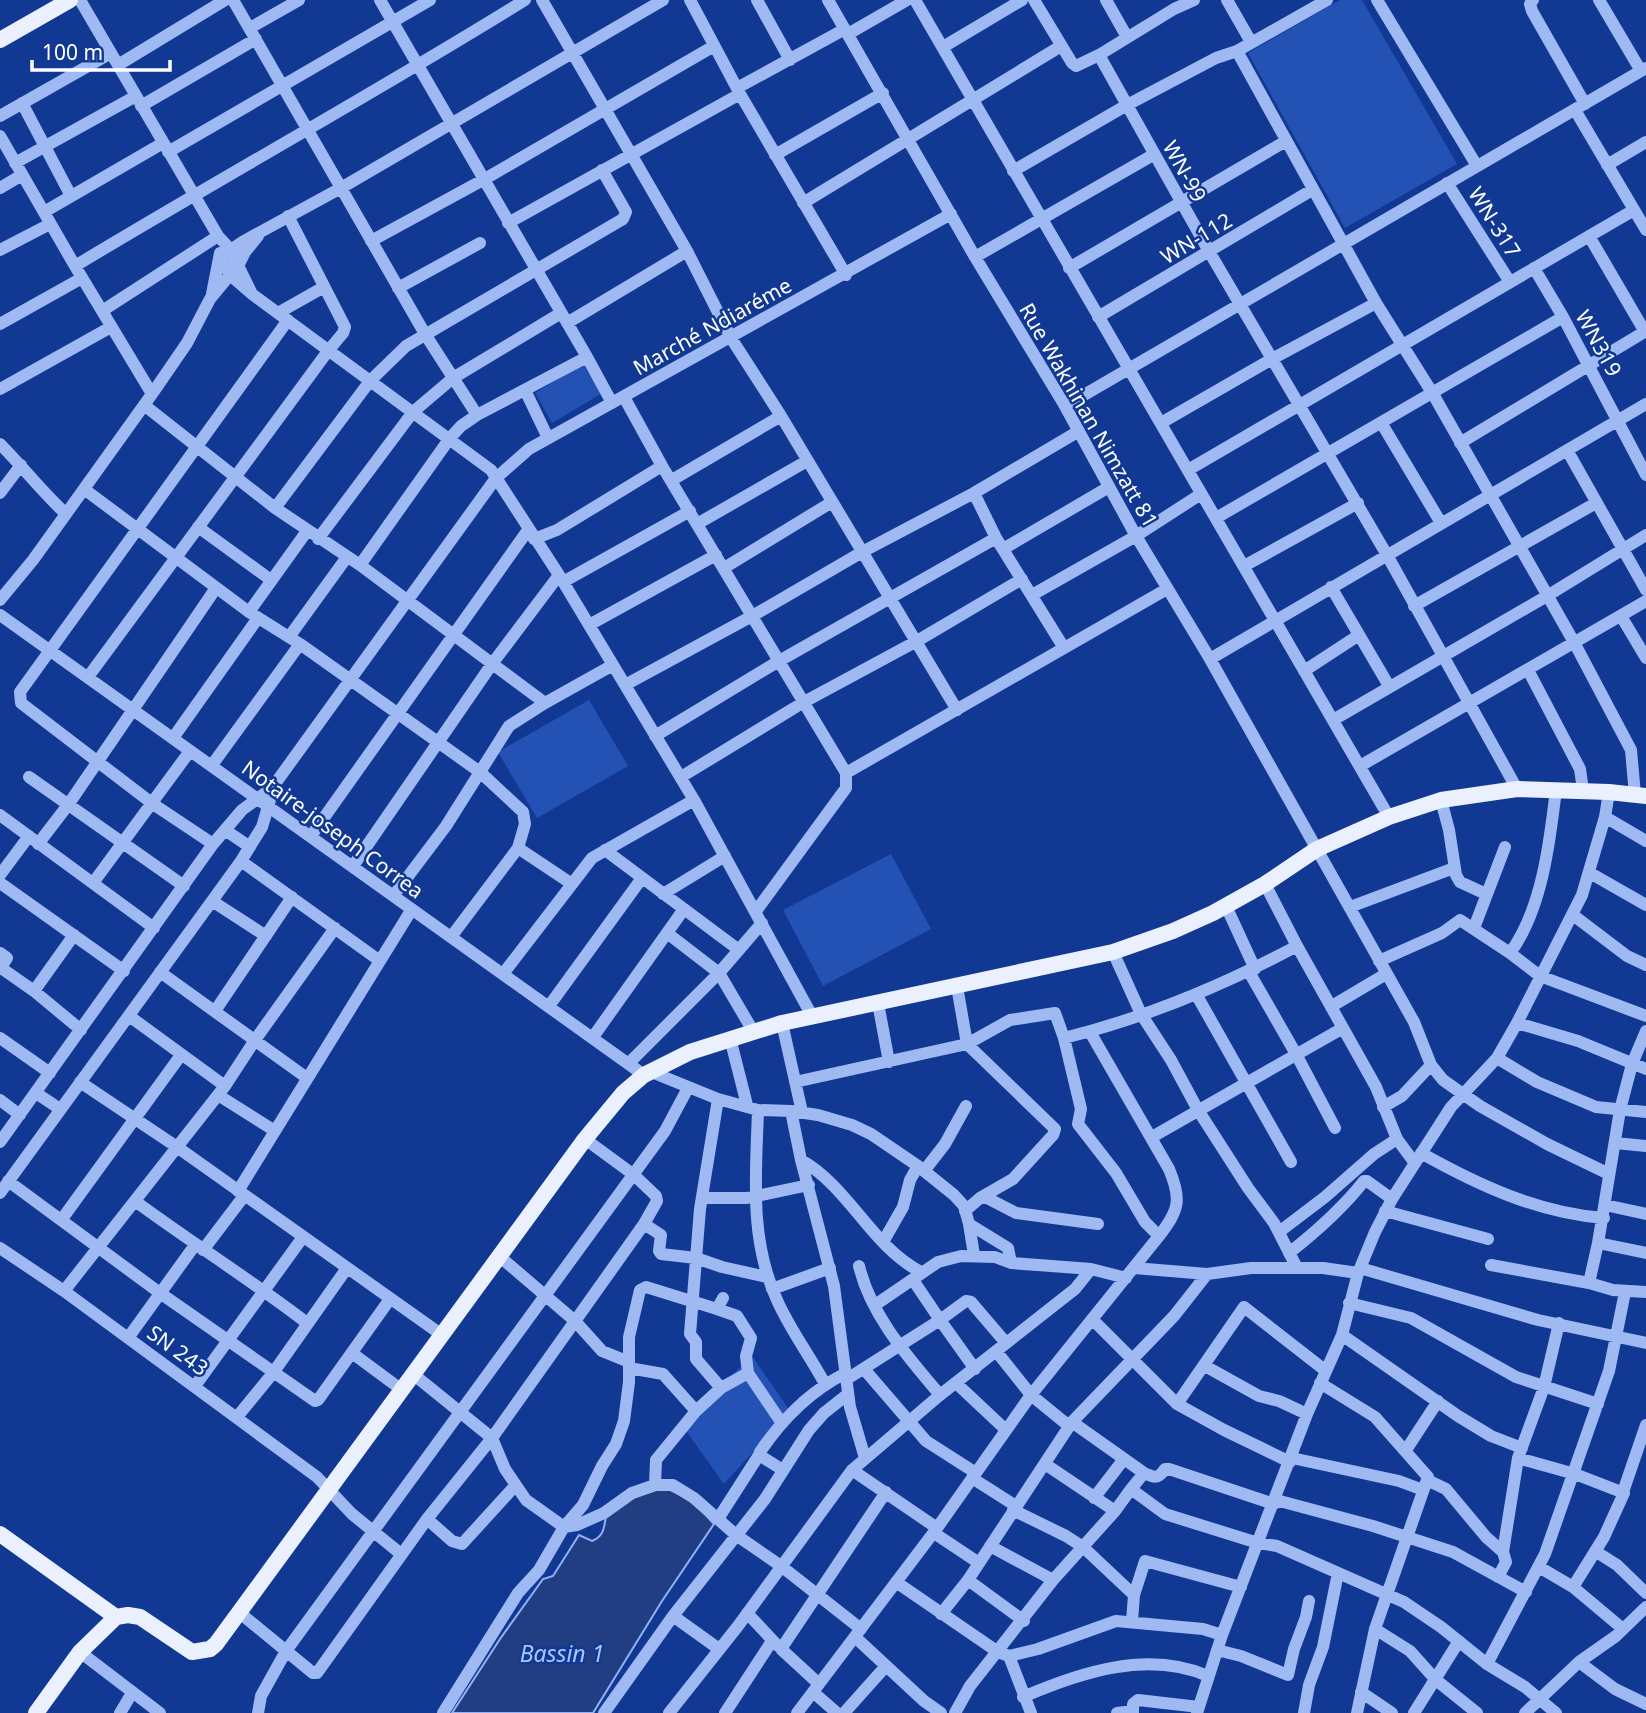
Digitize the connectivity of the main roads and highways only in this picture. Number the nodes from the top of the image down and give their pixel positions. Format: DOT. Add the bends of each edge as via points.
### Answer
graph roads {
  1 [pos="70,0"];
  2 [pos="0,40"];
  3 [pos="1641,795"];
  4 [pos="0,1534"];
  5 [pos="90,1601"];
  6 [pos="116,1617"];
  7 [pos="94,1636"];
  8 [pos="36,1713"];
  1 -- 2 [label="main road"];
  3 -- 6 [label="main road" via="1517,789 1441,800 1317,849 1226,906 1113,952 782,1023 690,1052 646,1073 584,1139 216,1644 192,1652 140,1617"];
  4 -- 5 [label="main road"];
  5 -- 6 [label="main road"];
  5 -- 7 [label="main road"];
  6 -- 7 [label="main road"];
  7 -- 8 [label="main road"];
}
